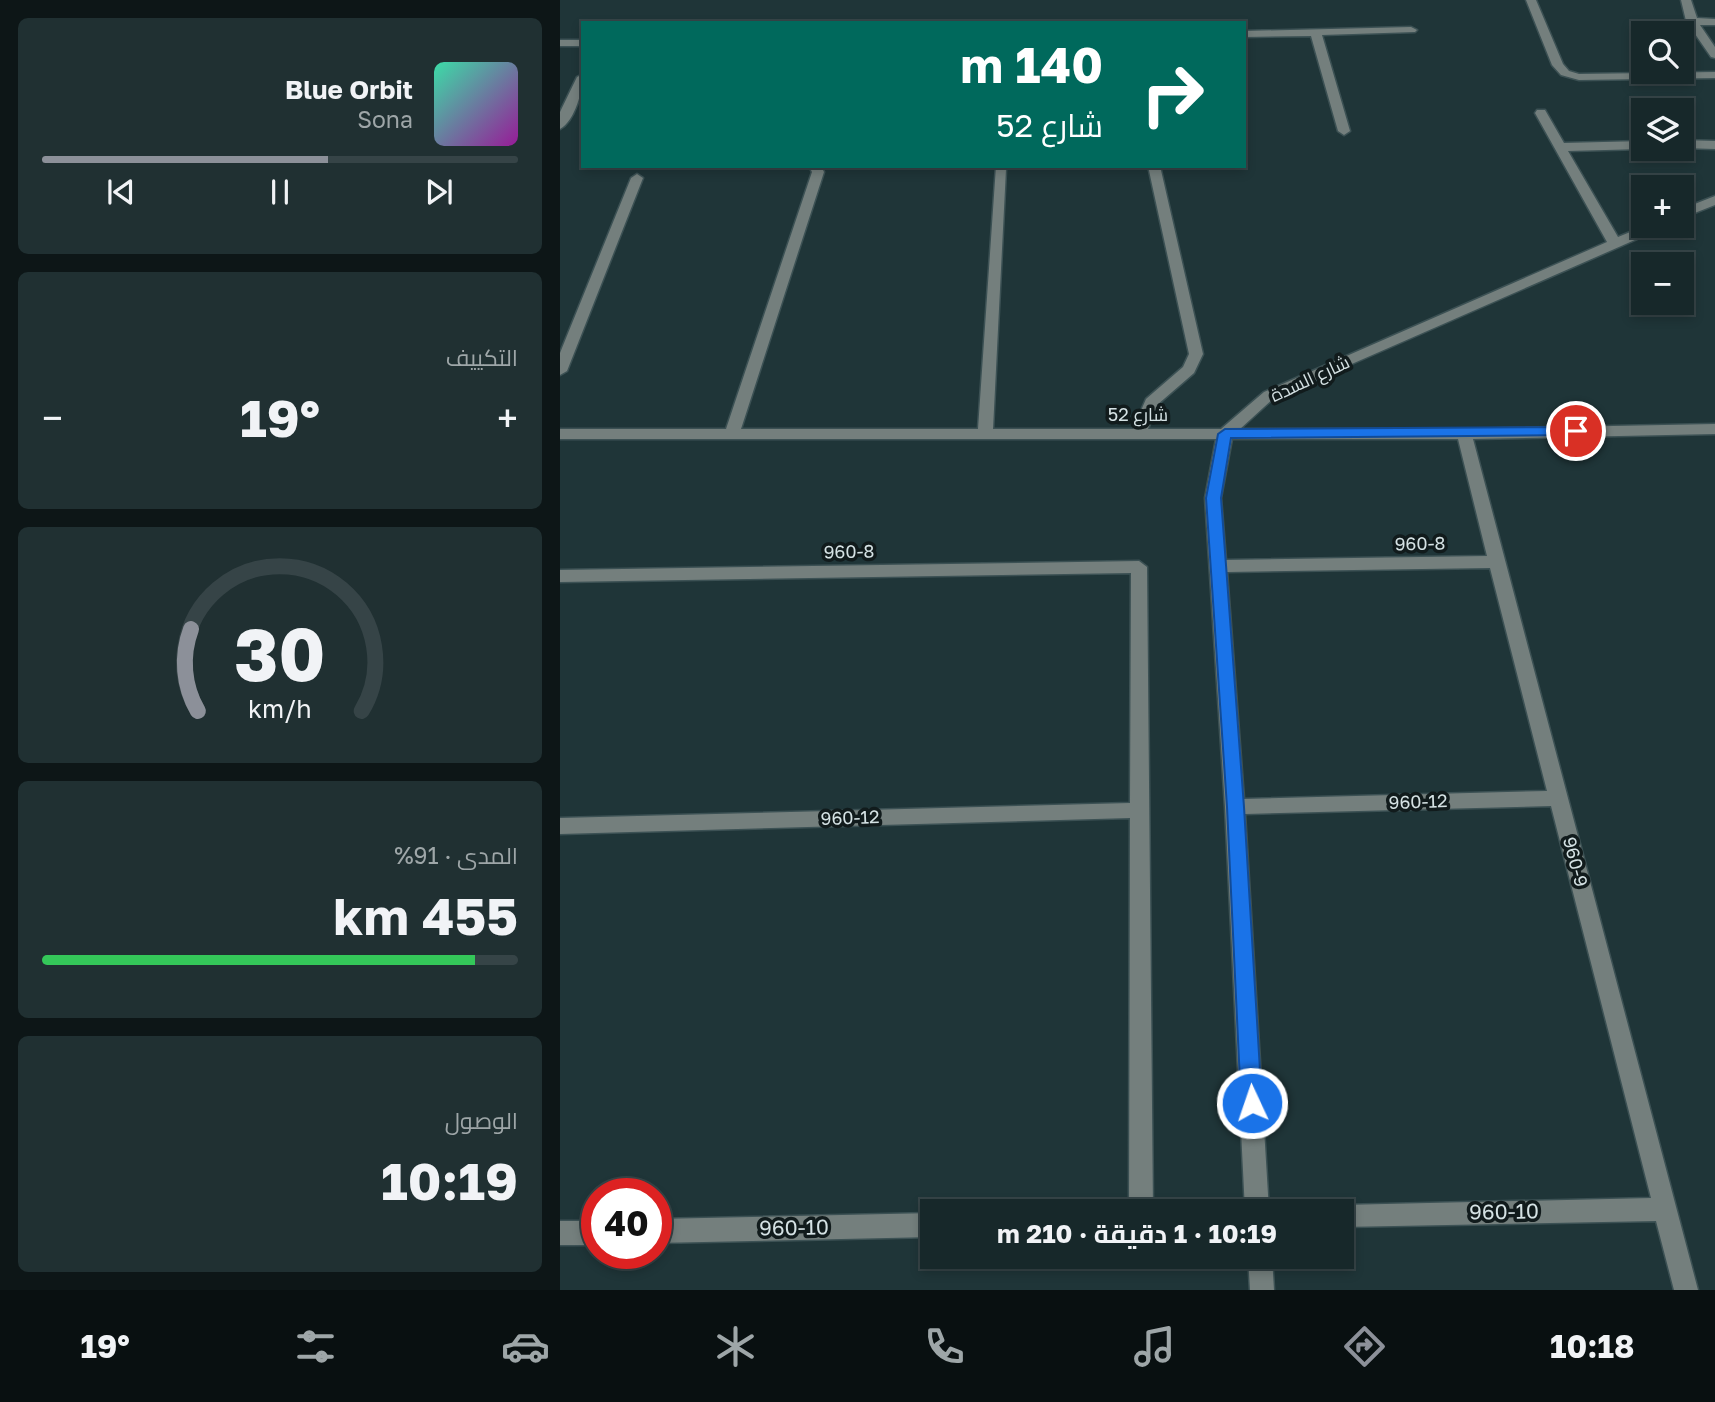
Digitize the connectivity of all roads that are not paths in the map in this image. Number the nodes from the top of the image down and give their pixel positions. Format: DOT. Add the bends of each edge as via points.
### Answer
graph roads {
  1 [pos="1531,0"];
  2 [pos="1686,0"];
  3 [pos="1692,21"];
  4 [pos="1694,21"];
  5 [pos="1715,22"];
  6 [pos="1694,24"];
  7 [pos="1411,30"];
  8 [pos="1316,33"];
  9 [pos="1246,34"];
  10 [pos="581,43"];
  11 [pos="560,44"];
  12 [pos="1715,55"];
  13 [pos="1715,75"];
  14 [pos="581,81"];
  15 [pos="1541,113"];
  16 [pos="560,125"];
  17 [pos="1344,131"];
  18 [pos="1631,145"];
  19 [pos="1694,145"];
  20 [pos="1715,145"];
  21 [pos="1560,147"];
  22 [pos="816,168"];
  23 [pos="1154,168"];
  24 [pos="1000,169"];
  25 [pos="637,178"];
  26 [pos="1715,200"];
  27 [pos="1694,209"];
  28 [pos="1631,236"];
  29 [pos="1615,243"];
  30 [pos="560,371"];
  31 [pos="1715,429"];
  32 [pos="732,433"];
  33 [pos="560,434"];
  34 [pos="985,434"];
  35 [pos="1139,434"];
  36 [pos="1225,434"];
  37 [pos="1464,434"];
  38 [pos="1497,562"];
  39 [pos="1217,566"];
  40 [pos="560,576"];
  41 [pos="1559,798"];
  42 [pos="1235,807"];
  43 [pos="1140,810"];
  44 [pos="560,827"];
  45 [pos="1140,1199"];
  46 [pos="1256,1199"];
  47 [pos="1665,1209"];
  48 [pos="1354,1216"];
  49 [pos="920,1225"];
  50 [pos="672,1231"];
  51 [pos="560,1233"];
  52 [pos="581,1233"];
  53 [pos="1261,1269"];
  54 [pos="1262,1290"];
  55 [pos="1686,1290"];
  1 -- 13 [label="street" via="1558,65 1566,73"];
  2 -- 3 [label="street"];
  4 -- 5 [label="street"];
  6 -- 12 [label="street"];
  7 -- 8 [label="street"];
  8 -- 9 [label="street"];
  8 -- 17 [label="street"];
  10 -- 11 [label="street"];
  14 -- 16 [label="street"];
  15 -- 21 [label="street"];
  18 -- 21 [label="street"];
  19 -- 20 [label="street"];
  21 -- 29 [label="street"];
  22 -- 32 [label="street"];
  23 -- 35 [label="street" via="1196,354 1186,376 1163,388 1149,403"];
  24 -- 34 [label="street"];
  25 -- 30 [label="street"];
  26 -- 27 [label="street"];
  28 -- 29 [label="street, شارع السدة"];
  29 -- 36 [label="street, شارع السدة" via="1269,395"];
  31 -- 37 [label="street, شارع 52"];
  32 -- 33 [label="street, شارع 52"];
  32 -- 34 [label="street, شارع 52"];
  34 -- 35 [label="street, شارع 52"];
  35 -- 36 [label="street, شارع 52"];
  36 -- 37 [label="street, شارع 52"];
  36 -- 39 [label="street" via="1213,498"];
  37 -- 38 [label="street, 960-9"];
  38 -- 39 [label="street, 960-8"];
  38 -- 41 [label="street, 960-9"];
  39 -- 42 [label="street"];
  40 -- 43 [label="street, 960-8" via="1139,567"];
  41 -- 42 [label="street, 960-12"];
  41 -- 47 [label="street, 960-9"];
  42 -- 46 [label="street"];
  43 -- 44 [label="street, 960-12"];
  43 -- 45 [label="street"];
  47 -- 48 [label="street, 960-10"];
  47 -- 55 [label="street, 960-9"];
  49 -- 50 [label="street, 960-10"];
  51 -- 52 [label="street"];
  53 -- 54 [label="street"];
}
